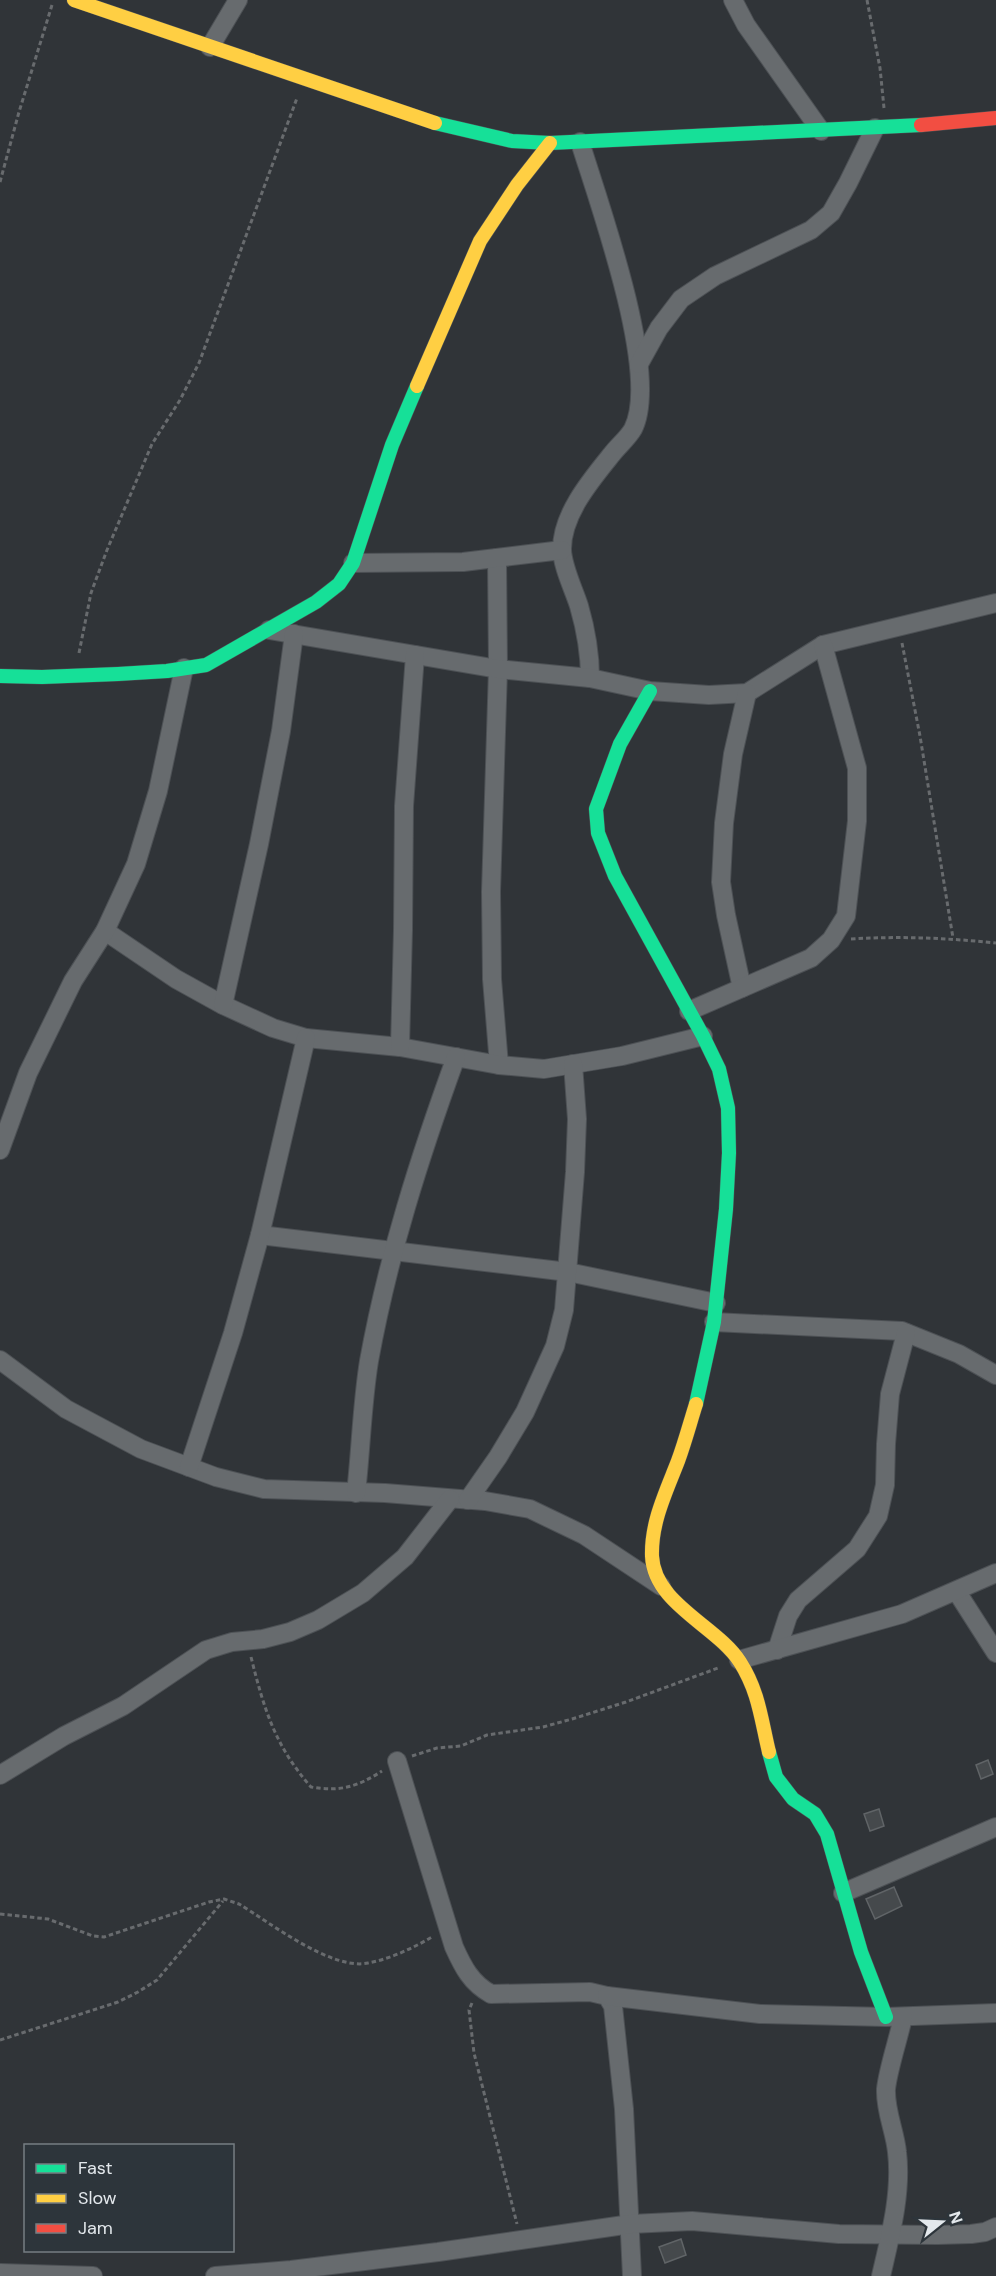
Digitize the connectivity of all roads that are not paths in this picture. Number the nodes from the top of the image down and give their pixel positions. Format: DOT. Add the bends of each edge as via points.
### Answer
graph roads {
  1 [pos="74,0"];
  2 [pos="238,0"];
  3 [pos="733,0"];
  4 [pos="110,5"];
  5 [pos="210,47"];
  6 [pos="996,118"];
  7 [pos="881,128"];
  8 [pos="820,131"];
  9 [pos="580,142"];
  10 [pos="550,143"];
  11 [pos="639,364"];
  12 [pos="562,550"];
  13 [pos="497,558"];
  14 [pos="353,563"];
  15 [pos="996,603"];
  16 [pos="269,630"];
  17 [pos="294,634"];
  18 [pos="823,645"];
  19 [pos="415,655"];
  20 [pos="184,668"];
  21 [pos="498,669"];
  22 [pos="0,676"];
  23 [pos="590,678"];
  24 [pos="650,691"];
  25 [pos="747,693"];
  26 [pos="105,931"];
  27 [pos="742,988"];
  28 [pos="223,1005"];
  29 [pos="689,1011"];
  30 [pos="703,1035"];
  31 [pos="306,1038"];
  32 [pos="400,1047"];
  33 [pos="456,1057"];
  34 [pos="573,1064"];
  35 [pos="499,1065"];
  36 [pos="0,1150"];
  37 [pos="260,1235"];
  38 [pos="393,1250"];
  39 [pos="568,1272"];
  40 [pos="716,1303"];
  41 [pos="714,1322"];
  42 [pos="906,1333"];
  43 [pos="0,1360"];
  44 [pos="996,1374"];
  45 [pos="189,1467"];
  46 [pos="356,1493"];
  47 [pos="459,1500"];
  48 [pos="996,1573"];
  49 [pos="661,1586"];
  50 [pos="957,1592"];
  51 [pos="777,1650"];
  52 [pos="996,1653"];
  53 [pos="739,1660"];
  54 [pos="397,1761"];
  55 [pos="0,1775"];
  56 [pos="996,1827"];
  57 [pos="843,1893"];
  58 [pos="608,1996"];
  59 [pos="996,2013"];
  60 [pos="895,2017"];
  61 [pos="631,2224"];
  62 [pos="996,2227"];
  63 [pos="890,2234"];
  64 [pos="362,2268"];
  65 [pos="0,2272"];
  66 [pos="291,2273"];
  67 [pos="93,2276"];
  68 [pos="215,2276"];
  69 [pos="632,2276"];
  70 [pos="881,2276"];
  1 -- 4 [label="street"];
  2 -- 5 [label="street"];
  3 -- 8 [label="street" via="746,25"];
  4 -- 5 [label="street"];
  5 -- 10 [label="street" via="446,127 512,141"];
  6 -- 7 [label="street"];
  7 -- 8 [label="street"];
  7 -- 11 [label="street" via="831,213 811,230 715,276 681,299"];
  8 -- 9 [label="street"];
  9 -- 10 [label="street"];
  9 -- 11 [label="street" via="629,312"];
  10 -- 14 [label="street" via="480,240 399,426"];
  11 -- 12 [label="street" via="641,401 632,430 575,506"];
  12 -- 13 [label="street"];
  12 -- 23 [label="street" via="586,632"];
  13 -- 14 [label="street"];
  13 -- 21 [label="street"];
  14 -- 16 [label="street" via="339,584"];
  15 -- 18 [label="street"];
  16 -- 17 [label="street"];
  16 -- 20 [label="street" via="206,665"];
  17 -- 19 [label="street"];
  17 -- 28 [label="street" via="260,844"];
  18 -- 25 [label="street"];
  18 -- 27 [label="street" via="857,768 857,821 846,916 831,940 811,958"];
  19 -- 21 [label="street"];
  19 -- 32 [label="street" via="404,806"];
  20 -- 22 [label="street" via="76,676"];
  20 -- 26 [label="street" via="158,791 136,864"];
  21 -- 23 [label="street"];
  21 -- 35 [label="street" via="491,903"];
  23 -- 24 [label="street"];
  24 -- 25 [label="street"];
  24 -- 29 [label="street" via="620,744 605,782 596,809 598,833 615,876"];
  25 -- 27 [label="street" via="733,754 721,882"];
  26 -- 28 [label="street"];
  26 -- 36 [label="street" via="73,981 28,1073"];
  27 -- 29 [label="street"];
  28 -- 31 [label="street"];
  29 -- 30 [label="street"];
  30 -- 34 [label="street"];
  30 -- 40 [label="street" via="719,1069 728,1108 726,1209"];
  31 -- 32 [label="street"];
  31 -- 37 [label="street"];
  32 -- 33 [label="street"];
  33 -- 35 [label="street"];
  33 -- 38 [label="street"];
  34 -- 35 [label="street" via="544,1069"];
  34 -- 39 [label="street" via="577,1130"];
  37 -- 38 [label="street"];
  37 -- 45 [label="street"];
  38 -- 39 [label="street"];
  38 -- 46 [label="street" via="369,1362"];
  39 -- 40 [label="street"];
  39 -- 47 [label="street" via="564,1310 550,1356 525,1412 498,1457"];
  40 -- 41 [label="street"];
  41 -- 42 [label="street"];
  41 -- 49 [label="street" via="700,1391 652,1533 652,1559"];
  42 -- 44 [label="street"];
  42 -- 51 [label="street" via="890,1394 885,1485 878,1515 857,1549 798,1600 788,1616"];
  43 -- 45 [label="street" via="66,1409 141,1449"];
  45 -- 46 [label="street" via="264,1489"];
  46 -- 47 [label="street"];
  47 -- 49 [label="street" via="530,1509 584,1535"];
  47 -- 55 [label="street" via="405,1557 363,1593 318,1620 290,1632 207,1650 123,1706"];
  48 -- 50 [label="street"];
  49 -- 53 [label="street"];
  50 -- 51 [label="street" via="902,1614"];
  50 -- 52 [label="street"];
  51 -- 53 [label="street"];
  53 -- 57 [label="street" via="753,1685 776,1777 793,1799 815,1814 827,1834"];
  54 -- 58 [label="street" via="449,1929 465,1971 478,1987 491,1994 590,1992"];
  56 -- 57 [label="street"];
  57 -- 60 [label="street" via="861,1952"];
  58 -- 60 [label="street" via="760,2014"];
  58 -- 61 [label="street" via="613,2006 624,2109"];
  59 -- 60 [label="street"];
  60 -- 63 [label="street" via="886,2088 897,2152"];
  61 -- 63 [label="street" via="692,2221 839,2234"];
  61 -- 64 [label="street"];
  61 -- 69 [label="street"];
  62 -- 63 [label="street" via="972,2234"];
  63 -- 70 [label="street"];
  64 -- 66 [label="street"];
  65 -- 67 [label="street"];
  66 -- 68 [label="street"];
}
